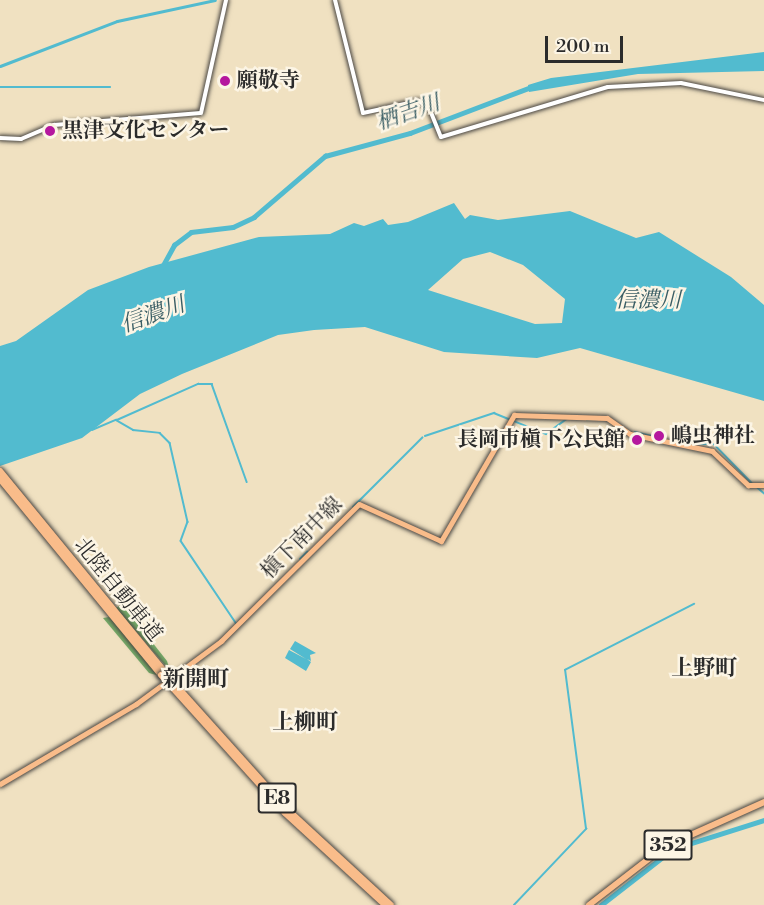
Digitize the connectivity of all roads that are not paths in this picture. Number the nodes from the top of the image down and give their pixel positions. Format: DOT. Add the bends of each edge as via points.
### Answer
graph roads {
  1 [pos="226,0"];
  2 [pos="335,0"];
  3 [pos="764,100"];
  4 [pos="0,138"];
  5 [pos="0,471"];
  6 [pos="0,479"];
  7 [pos="764,485"];
  8 [pos="76,568"];
  9 [pos="171,683"];
  10 [pos="0,784"];
  11 [pos="764,802"];
  12 [pos="385,905"];
  13 [pos="392,905"];
  14 [pos="589,905"];
  1 -- 4 [label="street" via="201,113 50,125 21,139"];
  2 -- 3 [label="street" via="363,113 411,100 430,113 440,135 564,96 618,86 688,84"];
  5 -- 8 [label="highway, 北陸自動車道 / E8"];
  6 -- 8 [label="highway, 北陸自動車道 / E8"];
  7 -- 10 [label="main road, 槇下南中線" via="748,485 712,451 630,434 607,418 514,415 441,541 359,504 203,655 136,704"];
  8 -- 9 [label="highway, 北陸自動車道 / E8, bridge"];
  9 -- 12 [label="highway, 北陸自動車道 / E8" via="279,807"];
  9 -- 13 [label="highway, 北陸自動車道 / E8" via="288,810"];
  11 -- 14 [label="highway, 352" via="663,847"];
}
